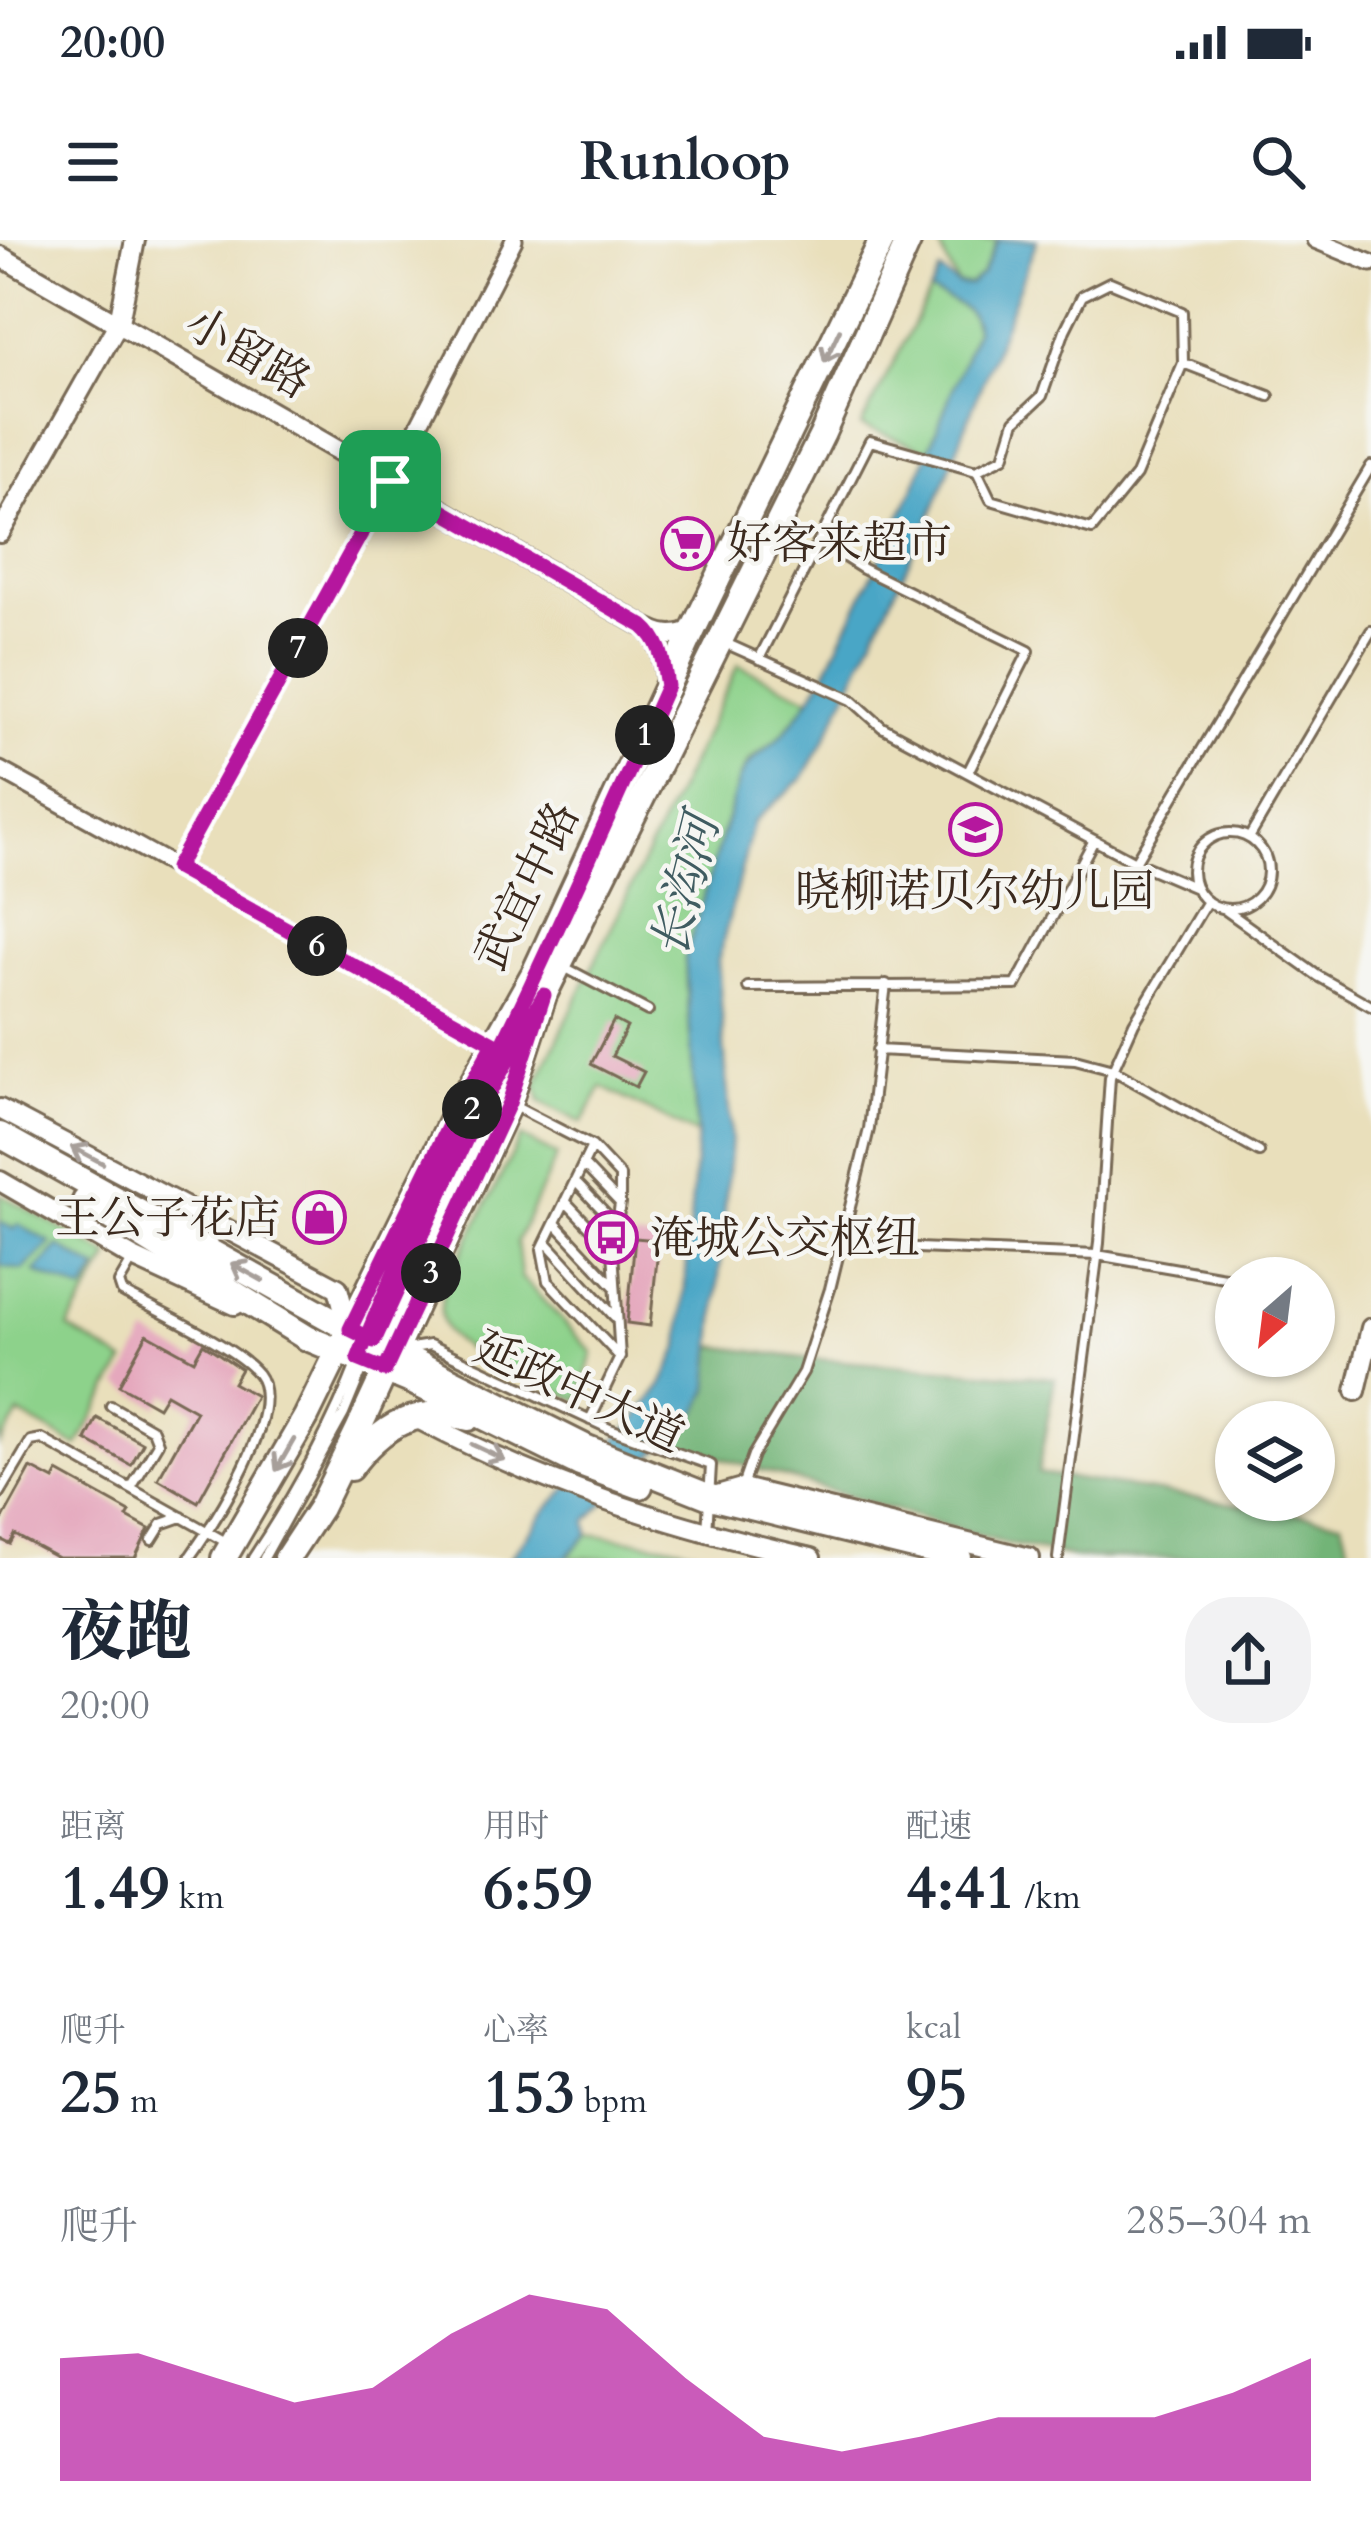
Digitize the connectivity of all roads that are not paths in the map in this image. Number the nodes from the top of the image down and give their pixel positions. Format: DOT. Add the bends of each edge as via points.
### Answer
graph roads {
  1 [pos="134,240"];
  2 [pos="514,240"];
  3 [pos="881,240"];
  4 [pos="909,240"];
  5 [pos="1315,240"];
  6 [pos="0,256"];
  7 [pos="1371,262"];
  8 [pos="119,322"];
  9 [pos="1183,363"];
  10 [pos="1269,396"];
  11 [pos="1371,466"];
  12 [pos="976,471"];
  13 [pos="390,481"];
  14 [pos="0,533"];
  15 [pos="819,542"];
  16 [pos="643,626"];
  17 [pos="693,630"];
  18 [pos="1371,631"];
  19 [pos="720,641"];
  20 [pos="759,658"];
  21 [pos="667,686"];
  22 [pos="0,770"];
  23 [pos="968,772"];
  24 [pos="1249,838"];
  25 [pos="1094,840"];
  26 [pos="1135,862"];
  27 [pos="176,868"];
  28 [pos="1196,888"];
  29 [pos="1207,901"];
  30 [pos="1223,908"];
  31 [pos="559,964"];
  32 [pos="539,984"];
  33 [pos="886,984"];
  34 [pos="748,987"];
  35 [pos="1371,1006"];
  36 [pos="648,1011"];
  37 [pos="494,1043"];
  38 [pos="877,1050"];
  39 [pos="1112,1070"];
  40 [pos="509,1103"];
  41 [pos="0,1108"];
  42 [pos="0,1135"];
  43 [pos="592,1146"];
  44 [pos="1259,1152"];
  45 [pos="0,1153"];
  46 [pos="583,1164"];
  47 [pos="0,1181"];
  48 [pos="575,1181"];
  49 [pos="566,1201"];
  50 [pos="620,1203"];
  51 [pos="555,1222"];
  52 [pos="616,1225"];
  53 [pos="546,1242"];
  54 [pos="841,1246"];
  55 [pos="613,1251"];
  56 [pos="1097,1256"];
  57 [pos="133,1258"];
  58 [pos="1215,1276"];
  59 [pos="614,1286"];
  60 [pos="615,1318"];
  61 [pos="1371,1328"];
  62 [pos="307,1338"];
  63 [pos="367,1350"];
  64 [pos="620,1357"];
  65 [pos="1356,1391"];
  66 [pos="111,1406"];
  67 [pos="416,1418"];
  68 [pos="590,1420"];
  69 [pos="496,1425"];
  70 [pos="583,1456"];
  71 [pos="130,1488"];
  72 [pos="742,1488"];
  73 [pos="0,1493"];
  74 [pos="320,1508"];
  75 [pos="709,1515"];
  76 [pos="182,1517"];
  77 [pos="207,1531"];
  78 [pos="152,1540"];
  79 [pos="237,1554"];
  80 [pos="189,1558"];
  81 [pos="264,1558"];
  82 [pos="287,1558"];
  83 [pos="811,1558"];
  84 [pos="896,1558"];
  85 [pos="959,1558"];
  86 [pos="1030,1558"];
  87 [pos="1058,1558"];
  1 -- 8 [label="street"];
  2 -- 13 [label="street"];
  3 -- 17 [label="main road, 武宜中路, one-way"];
  4 -- 19 [label="main road, 武宜中路"];
  5 -- 7 [label="street"];
  6 -- 8 [label="street, 小留路"];
  8 -- 13 [label="street, 小留路"];
  8 -- 14 [label="street"];
  9 -- 10 [label="lane"];
  9 -- 12 [label="lane" via="1136,475 1092,529 992,500"];
  9 -- 12 [label="lane" via="1182,312 1110,281 1082,296 1042,396 1016,421 1004,457"];
  11 -- 26 [label="lane"];
  12 -- 15 [label="lane" via="870,441"];
  13 -- 16 [label="street, 小留路"];
  13 -- 27 [label="street"];
  15 -- 20 [label="lane"];
  15 -- 23 [label="lane" via="1029,651"];
  16 -- 17 [label="street, 小留路" via="662,635"];
  16 -- 21 [label="street" via="654,635"];
  17 -- 21 [label="main road, 武宜中路"];
  18 -- 24 [label="lane"];
  19 -- 20 [label="lane"];
  19 -- 31 [label="main road, 武宜中路"];
  20 -- 23 [label="lane" via="852,700 882,727"];
  21 -- 32 [label="main road, 武宜中路"];
  22 -- 27 [label="street"];
  23 -- 25 [label="lane"];
  24 -- 28 [label="lane" via="1226,833 1204,843 1192,864"];
  24 -- 30 [label="lane" via="1264,856 1267,879 1256,899"];
  25 -- 26 [label="lane"];
  25 -- 33 [label="lane" via="1016,985"];
  26 -- 28 [label="lane"];
  27 -- 37 [label="street"];
  28 -- 29 [label="lane"];
  29 -- 30 [label="lane"];
  29 -- 39 [label="lane"];
  30 -- 35 [label="lane"];
  31 -- 32 [label="main road, 武宜中路"];
  31 -- 36 [label="lane"];
  32 -- 37 [label="main road, 武宜中路"];
  32 -- 40 [label="main road, 武宜中路"];
  32 -- 63 [label="lane"];
  32 -- 63 [label="lane"];
  33 -- 34 [label="lane"];
  33 -- 38 [label="lane"];
  37 -- 63 [label="main road, 武宜中路" via="453,1117"];
  38 -- 39 [label="lane" via="1075,1060"];
  38 -- 54 [label="lane" via="869,1129"];
  39 -- 44 [label="lane"];
  39 -- 56 [label="lane"];
  40 -- 43 [label="lane"];
  40 -- 63 [label="main road, 武宜中路"];
  63 -- 41 [label="street, one-way" via="338,1288"];
  63 -- 42 [label="main road, 延政中大道, one-way"];
  43 -- 46 [label="lane"];
  43 -- 50 [label="lane" via="620,1176"];
  45 -- 62 [label="main road, 延政中大道"];
  46 -- 48 [label="lane"];
  46 -- 50 [label="lane"];
  47 -- 57 [label="street"];
  48 -- 49 [label="lane"];
  48 -- 52 [label="lane"];
  49 -- 51 [label="lane"];
  49 -- 55 [label="lane"];
  50 -- 52 [label="lane"];
  51 -- 53 [label="lane"];
  51 -- 59 [label="lane"];
  52 -- 55 [label="lane"];
  53 -- 60 [label="lane"];
  53 -- 64 [label="lane" via="548,1281"];
  54 -- 56 [label="lane"];
  54 -- 72 [label="lane" via="802,1372"];
  55 -- 59 [label="lane"];
  56 -- 58 [label="lane"];
  56 -- 87 [label="lane"];
  57 -- 62 [label="street"];
  57 -- 77 [label="lane" via="122,1292 248,1363 267,1392 265,1417"];
  59 -- 60 [label="lane"];
  60 -- 64 [label="lane"];
  61 -- 65 [label="street"];
  62 -- 63 [label="main road, 延政中大道"];
  63 -- 68 [label="lane" via="430,1345"];
  63 -- 69 [label="main road, 延政中大道"];
  63 -- 70 [label="main road, 延政中大道"];
  63 -- 74 [label="main road, 武宜中路"];
  63 -- 79 [label="main road, 武宜中路, one-way" via="306,1417"];
  63 -- 81 [label="lane" via="344,1414"];
  64 -- 68 [label="lane"];
  66 -- 71 [label="lane" via="153,1430 158,1443"];
  67 -- 69 [label="main road" via="448,1414"];
  67 -- 74 [label="main road" via="385,1429"];
  67 -- 75 [label="street, one-way" via="601,1502"];
  68 -- 75 [label="lane" via="711,1465"];
  69 -- 70 [label="main road, 延政中大道"];
  70 -- 75 [label="main road, 延政中大道"];
  71 -- 73 [label="lane" via="42,1438 31,1441"];
  71 -- 76 [label="lane"];
  72 -- 75 [label="street"];
  72 -- 86 [label="street"];
  74 -- 82 [label="main road, 武宜中路"];
  75 -- 83 [label="street"];
  75 -- 84 [label="main road, 延政中大道"];
  75 -- 85 [label="main road, 延政中大道"];
  76 -- 77 [label="lane"];
  76 -- 78 [label="lane" via="162,1524"];
  77 -- 79 [label="lane"];
  77 -- 80 [label="lane"];
}
